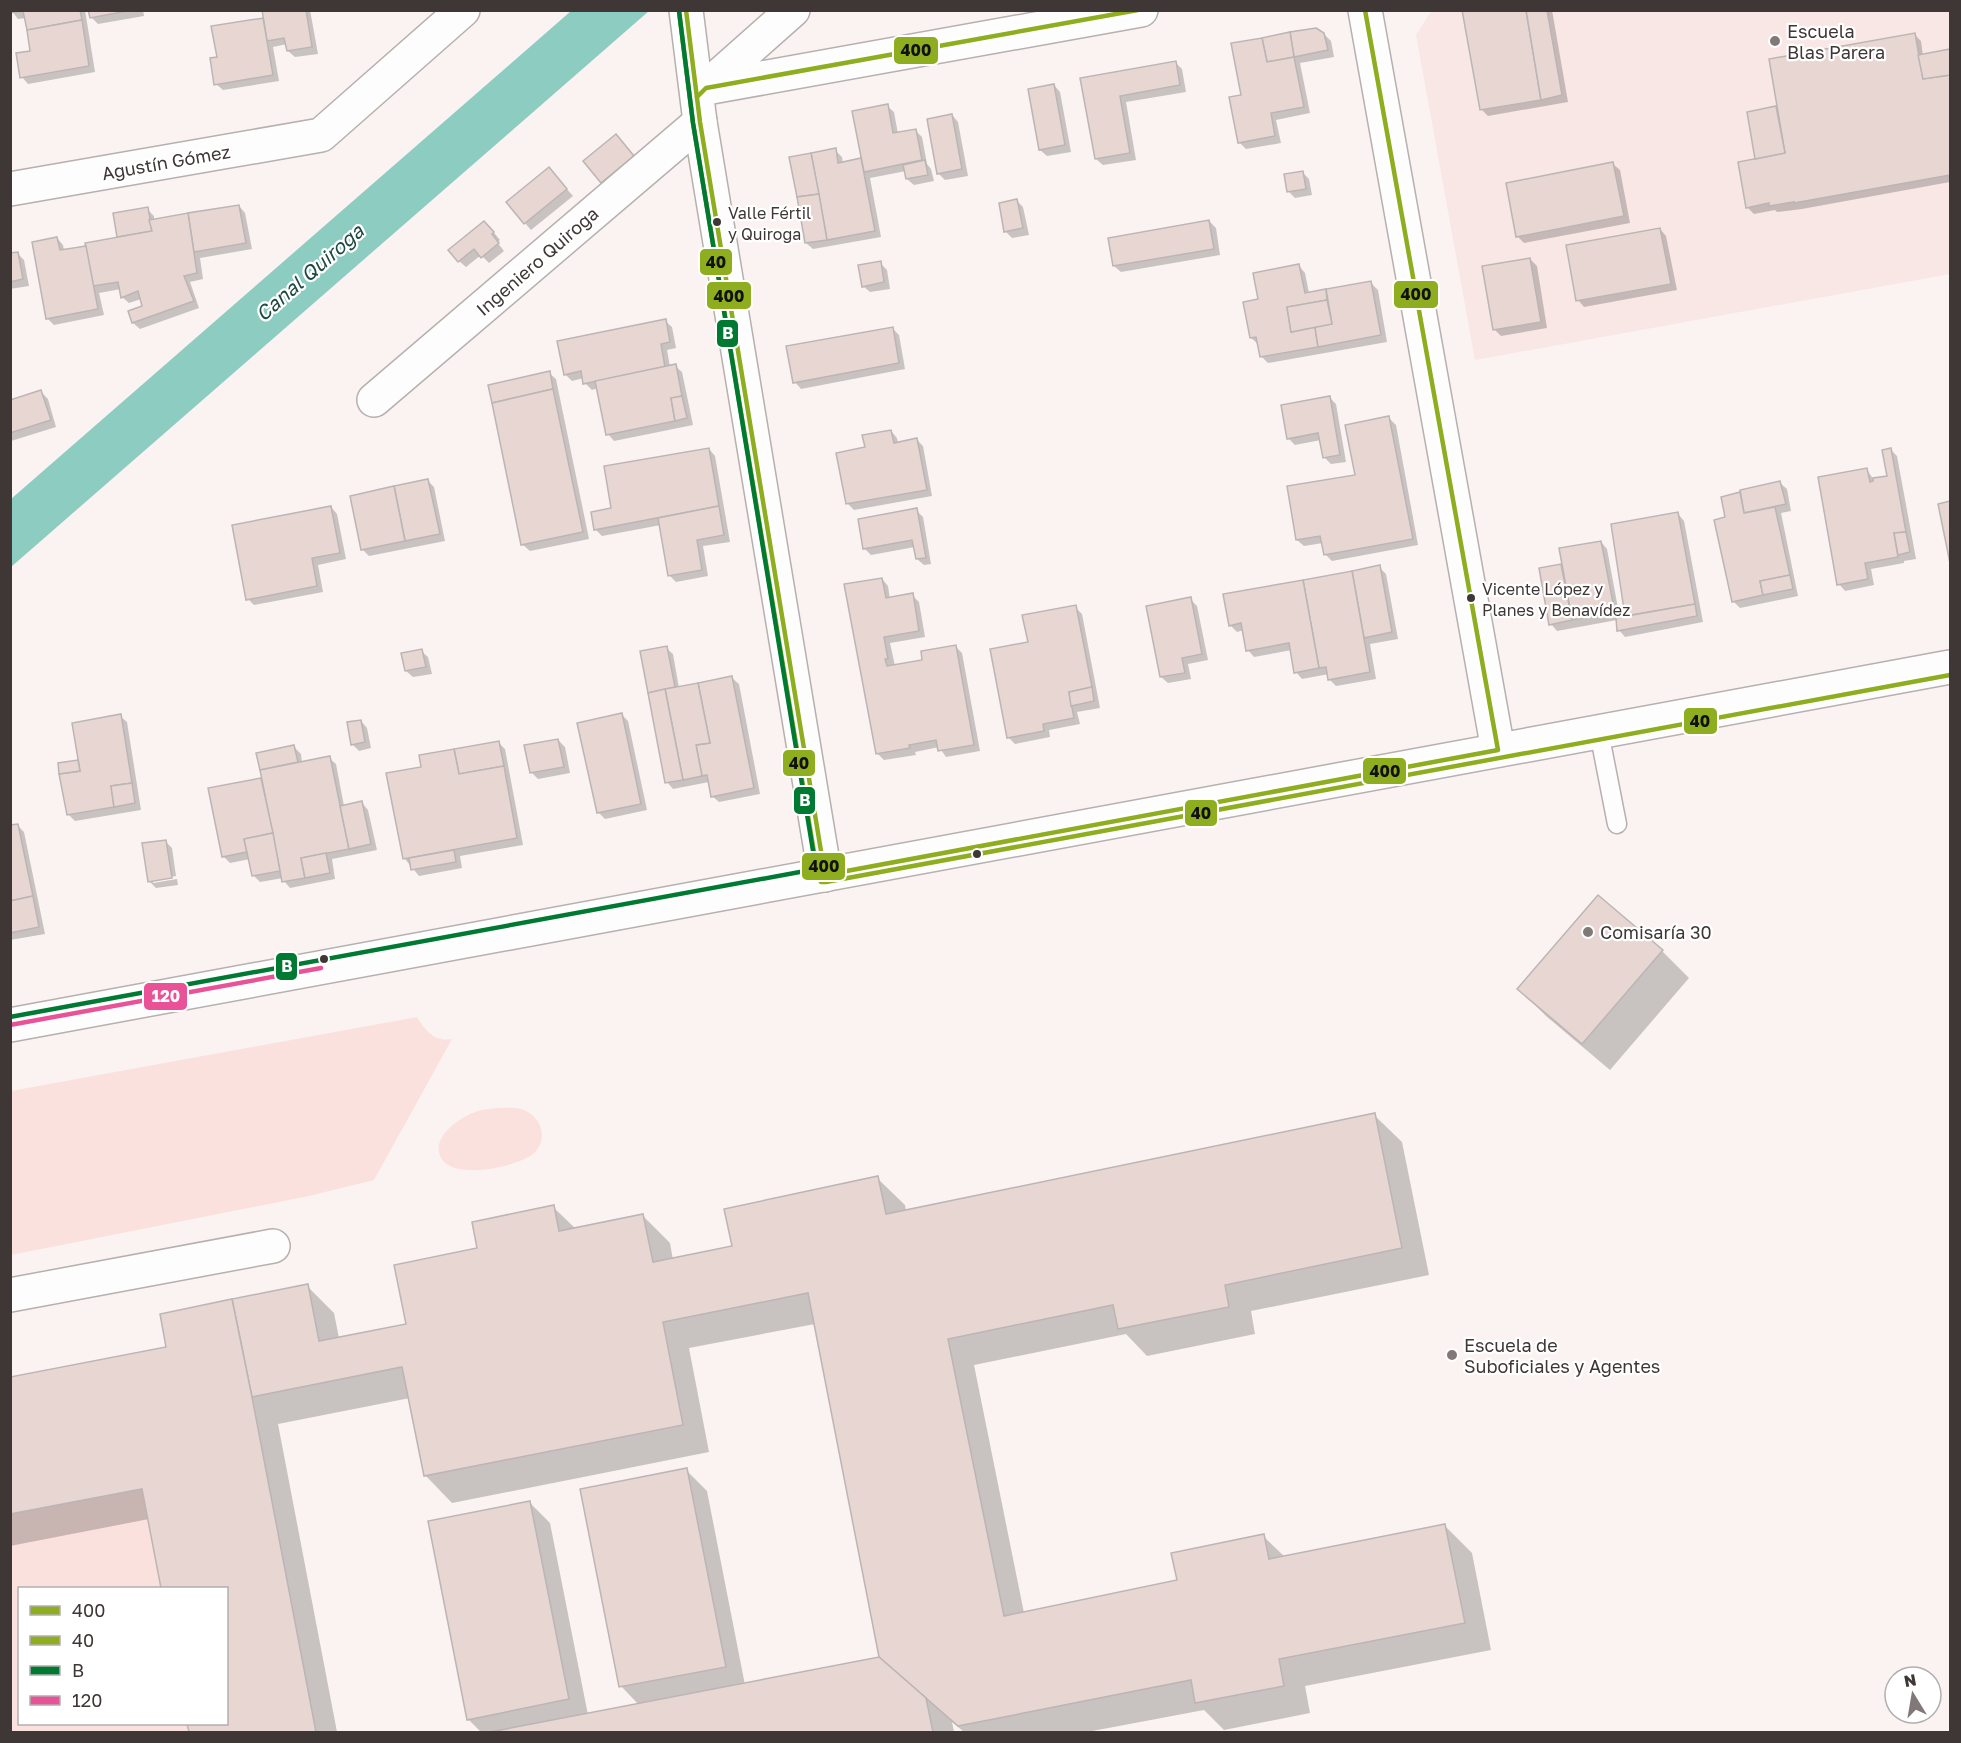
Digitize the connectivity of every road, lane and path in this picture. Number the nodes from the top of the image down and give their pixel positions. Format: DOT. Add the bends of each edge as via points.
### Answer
graph roads {
  1 [pos="463,10"];
  2 [pos="686,10"];
  3 [pos="793,10"];
  4 [pos="1141,10"];
  5 [pos="1365,10"];
  6 [pos="701,102"];
  7 [pos="10,189"];
  8 [pos="374,400"];
  9 [pos="1950,667"];
  10 [pos="1599,732"];
  11 [pos="1498,750"];
  12 [pos="1617,824"];
  13 [pos="825,875"];
  14 [pos="10,1025"];
  15 [pos="273,1246"];
  16 [pos="10,1295"];
  1 -- 7 [label="street, Agustín Gómez" via="321,135"];
  2 -- 6 [label="street"];
  3 -- 6 [label="street, Ingeniero Quiroga"];
  4 -- 6 [label="street"];
  5 -- 11 [label="street"];
  6 -- 8 [label="street, Ingeniero Quiroga"];
  6 -- 13 [label="street"];
  9 -- 10 [label="street"];
  10 -- 11 [label="street"];
  10 -- 12 [label="lane"];
  11 -- 13 [label="street"];
  13 -- 14 [label="street"];
  15 -- 16 [label="street"];
}
